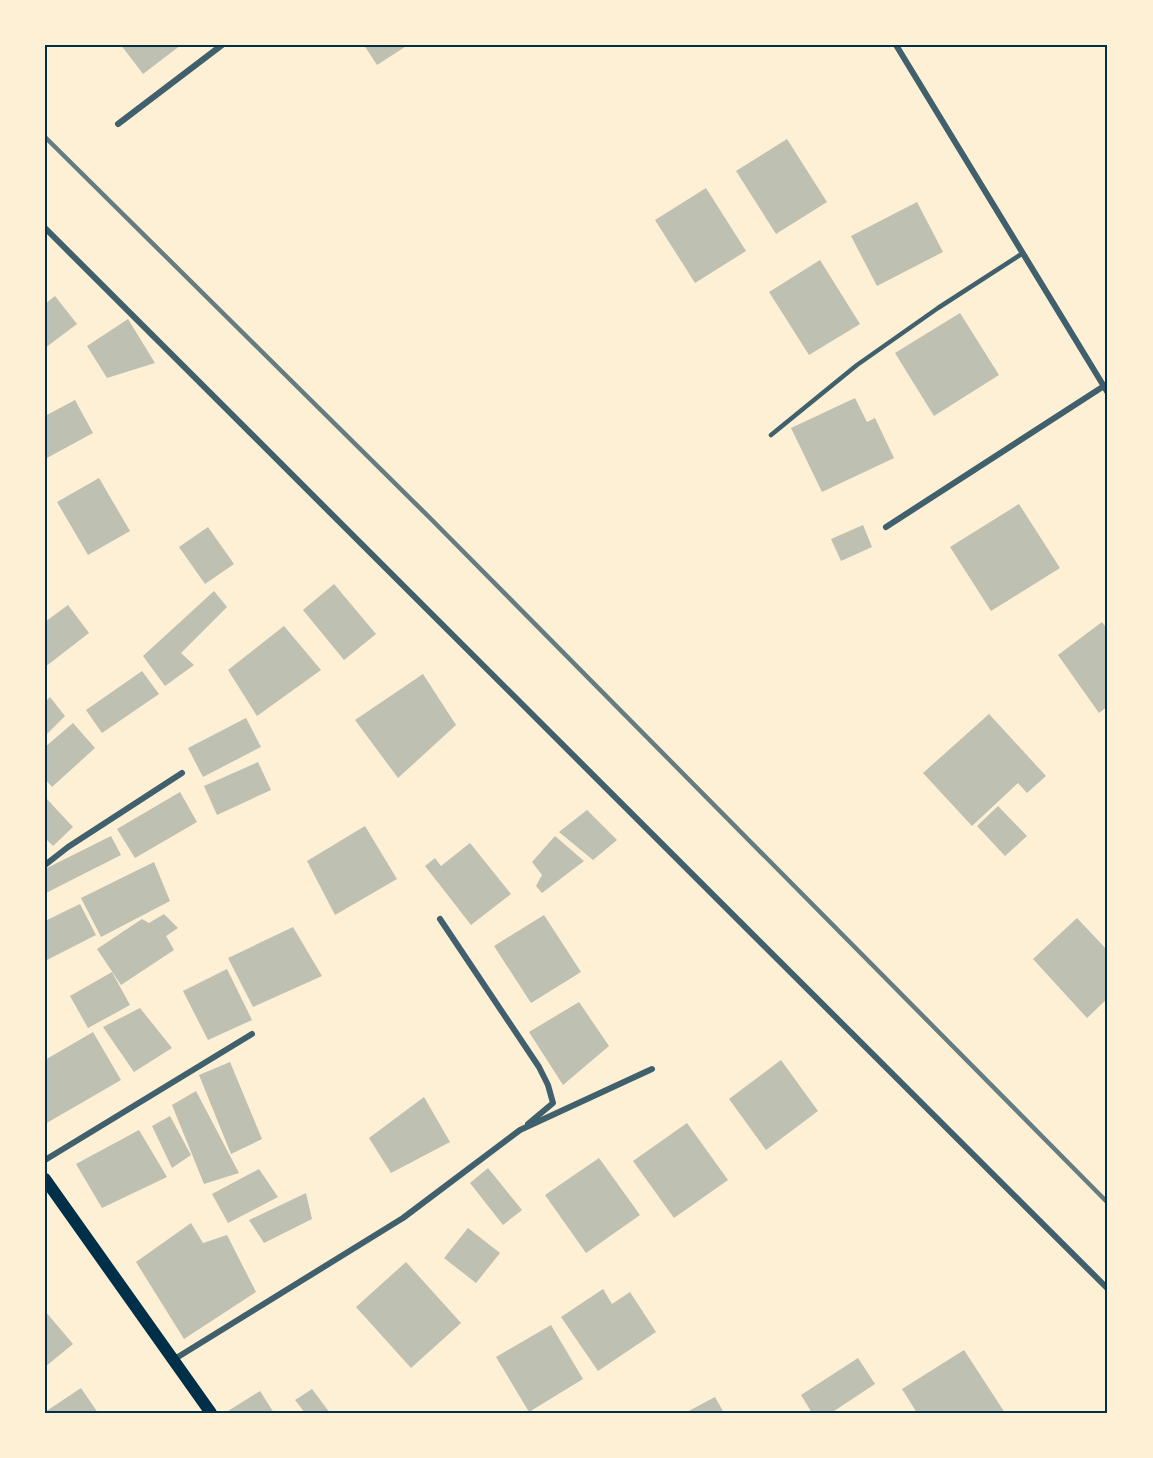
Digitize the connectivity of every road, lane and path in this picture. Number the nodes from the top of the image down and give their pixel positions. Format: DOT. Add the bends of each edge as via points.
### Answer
graph roads {
  1 [pos="222,45"];
  2 [pos="896,45"];
  3 [pos="118,124"];
  4 [pos="45,228"];
  5 [pos="1023,253"];
  6 [pos="1104,386"];
  7 [pos="1108,393"];
  8 [pos="771,435"];
  9 [pos="886,527"];
  10 [pos="182,773"];
  11 [pos="45,865"];
  12 [pos="440,919"];
  13 [pos="252,1034"];
  14 [pos="652,1068"];
  15 [pos="520,1130"];
  16 [pos="45,1160"];
  17 [pos="45,1179"];
  18 [pos="1108,1289"];
  19 [pos="173,1360"];
  20 [pos="211,1413"];
  1 -- 3 [label="street"];
  2 -- 5 [label="street"];
  4 -- 18 [label="street"];
  5 -- 6 [label="street"];
  5 -- 8 [label="lane" via="856,366"];
  6 -- 7 [label="street"];
  6 -- 9 [label="street"];
  10 -- 11 [label="street"];
  12 -- 15 [label="street" via="548,1085 553,1103"];
  13 -- 16 [label="street"];
  14 -- 15 [label="street"];
  15 -- 19 [label="street" via="403,1218"];
  17 -- 19 [label="main road"];
  19 -- 20 [label="main road"];
}
